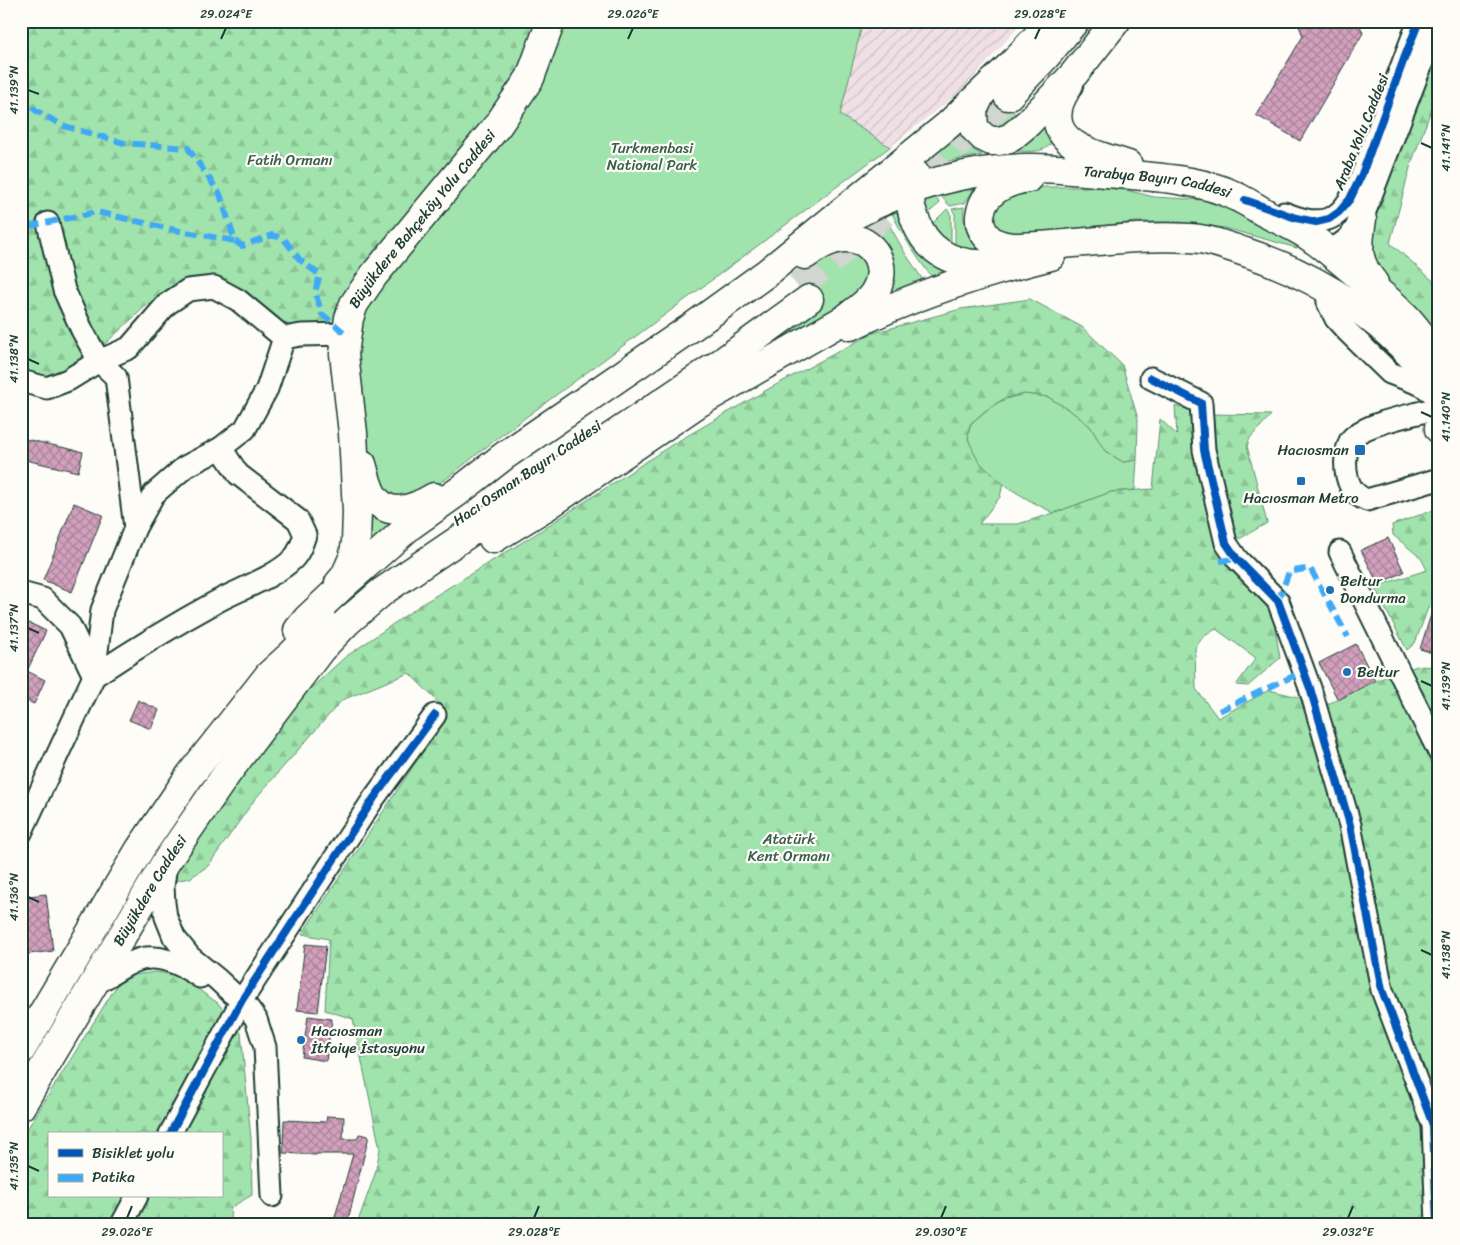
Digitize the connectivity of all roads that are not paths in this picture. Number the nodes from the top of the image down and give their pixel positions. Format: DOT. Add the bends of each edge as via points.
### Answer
graph roads {
  1 [pos="551,21"];
  2 [pos="1050,21"];
  3 [pos="1075,21"];
  4 [pos="1098,21"];
  5 [pos="1116,21"];
  6 [pos="1420,21"];
  7 [pos="1438,21"];
  8 [pos="1074,74"];
  9 [pos="981,94"];
  10 [pos="948,125"];
  11 [pos="1054,169"];
  12 [pos="1159,178"];
  13 [pos="911,190"];
  14 [pos="1245,200"];
  15 [pos="1362,219"];
  16 [pos="48,222"];
  17 [pos="807,240"];
  18 [pos="1104,240"];
  19 [pos="1213,241"];
  20 [pos="1331,251"];
  21 [pos="1044,258"];
  22 [pos="768,272"];
  23 [pos="1327,287"];
  24 [pos="1388,299"];
  25 [pos="346,334"];
  26 [pos="284,338"];
  27 [pos="794,349"];
  28 [pos="1439,360"];
  29 [pos="99,361"];
  30 [pos="1151,378"];
  31 [pos="21,381"];
  32 [pos="1439,391"];
  33 [pos="1439,398"];
  34 [pos="1439,408"];
  35 [pos="353,433"];
  36 [pos="221,448"];
  37 [pos="504,456"];
  38 [pos="1439,479"];
  39 [pos="134,528"];
  40 [pos="1340,552"];
  41 [pos="21,592"];
  42 [pos="327,600"];
  43 [pos="269,675"];
  44 [pos="94,676"];
  45 [pos="295,685"];
  46 [pos="436,715"];
  47 [pos="1439,752"];
  48 [pos="21,833"];
  49 [pos="166,862"];
  50 [pos="92,986"];
  51 [pos="237,997"];
  52 [pos="21,1050"];
  53 [pos="21,1106"];
  54 [pos="171,1132"];
  55 [pos="272,1196"];
  56 [pos="136,1198"];
  57 [pos="122,1224"];
  58 [pos="1437,1224"];
  1 -- 25 [label="main road, Büyükdere Bahçeköy Yolu Caddesi" via="530,78 498,125 374,275 354,304"];
  2 -- 9 [label="main road"];
  3 -- 4 [label="main road" via="1014,103 1070,56"];
  5 -- 8 [label="main road"];
  6 -- 14 [label="street, Araba Yolu Caddesi" via="1362,174 1350,199 1339,212 1316,222"];
  7 -- 15 [label="street, Araba Yolu Caddesi"];
  8 -- 9 [label="main road" via="1028,123 1003,141 991,141 974,128 973,110"];
  8 -- 12 [label="main road" via="1058,109 1058,124 1065,138 1086,151"];
  9 -- 10 [label="main road"];
  10 -- 13 [label="main road" via="922,160"];
  10 -- 17 [label="main road"];
  11 -- 12 [label="main road, Tarabya Bayırı Caddesi"];
  11 -- 13 [label="main road, Tarabya Bayırı Caddesi" via="974,173"];
  11 -- 18 [label="main road" via="1033,178 1007,183 992,192 980,213 980,224 985,234 1002,246 1012,247"];
  12 -- 14 [label="main road, Tarabya Bayırı Caddesi" via="1196,184"];
  13 -- 17 [label="main road, Tarabya Bayırı Caddesi"];
  13 -- 21 [label="main road" via="912,214 919,230 934,248 947,257 976,264"];
  14 -- 20 [label="main road, Tarabya Bayırı Caddesi"];
  15 -- 20 [label="street, Araba Yolu Caddesi" via="1348,238"];
  15 -- 24 [label="main road" via="1360,259"];
  16 -- 29 [label="street" via="64,290"];
  17 -- 22 [label="main road"];
  18 -- 19 [label="main road" via="1164,237"];
  18 -- 21 [label="main road"];
  19 -- 20 [label="main road" via="1250,242 1298,257"];
  19 -- 23 [label="main road" via="1263,258"];
  20 -- 24 [label="main road, Tarabya Bayırı Caddesi"];
  21 -- 27 [label="main road" via="929,293"];
  22 -- 27 [label="main road" via="819,245 844,238 865,244 879,261 882,271 880,282 866,303"];
  22 -- 37 [label="main road"];
  23 -- 32 [label="main road" via="1383,328 1425,370"];
  23 -- 33 [label="street" via="1328,303 1347,331 1390,373 1422,385"];
  24 -- 28 [label="main road, Tarabya Bayırı Caddesi" via="1405,315"];
  25 -- 26 [label="street"];
  25 -- 35 [label="main road, Büyükdere Bahçeköy Yolu Caddesi" via="344,354"];
  26 -- 29 [label="street" via="238,300 214,287 188,290 167,304 129,348"];
  26 -- 36 [label="street" via="267,389 245,429"];
  27 -- 45 [label="main road" via="700,402 550,504 410,591 353,632"];
  29 -- 31 [label="street" via="68,380 47,388"];
  29 -- 39 [label="street" via="116,377"];
  30 -- 58 [label="street" via="1201,403 1204,450 1226,543 1278,601 1310,688 1350,825 1382,990 1433,1124"];
  34 -- 38 [label="street" via="1369,426 1351,440 1345,461 1348,482 1353,491 1367,500"];
  35 -- 37 [label="main road, Büyükdere Bahçeköy Yolu Caddesi" via="373,495 380,503 398,510 418,506"];
  35 -- 42 [label="main road, Büyükdere Bahçeköy Yolu Caddesi" via="357,512 354,558"];
  36 -- 39 [label="street" via="185,467 154,494"];
  36 -- 44 [label="street" via="238,474 298,520 305,536 302,547 281,569 174,626"];
  37 -- 42 [label="main road" via="411,525"];
  39 -- 44 [label="street" via="102,610"];
  40 -- 47 [label="street"];
  41 -- 44 [label="street" via="42,599 70,626"];
  42 -- 43 [label="main road" via="286,645 274,661"];
  43 -- 45 [label="main road, Hacı Osman Bayırı Caddesi" via="324,621 369,583 497,492 706,352 803,293 722,362 383,592 321,649"];
  43 -- 52 [label="main road, Büyükdere Caddesi" via="191,774 140,849"];
  44 -- 48 [label="street"];
  45 -- 49 [label="main road, Büyükdere Caddesi" via="228,772"];
  46 -- 51 [label="street" via="374,798"];
  49 -- 50 [label="main road, Büyükdere Caddesi"];
  49 -- 51 [label="street" via="164,903 174,937 190,957"];
  50 -- 51 [label="street" via="135,961 149,957 184,966 212,986"];
  50 -- 53 [label="main road, Büyükdere Caddesi"];
  51 -- 54 [label="street"];
  51 -- 55 [label="street" via="256,1020 265,1047"];
  56 -- 57 [label="street"];
}
